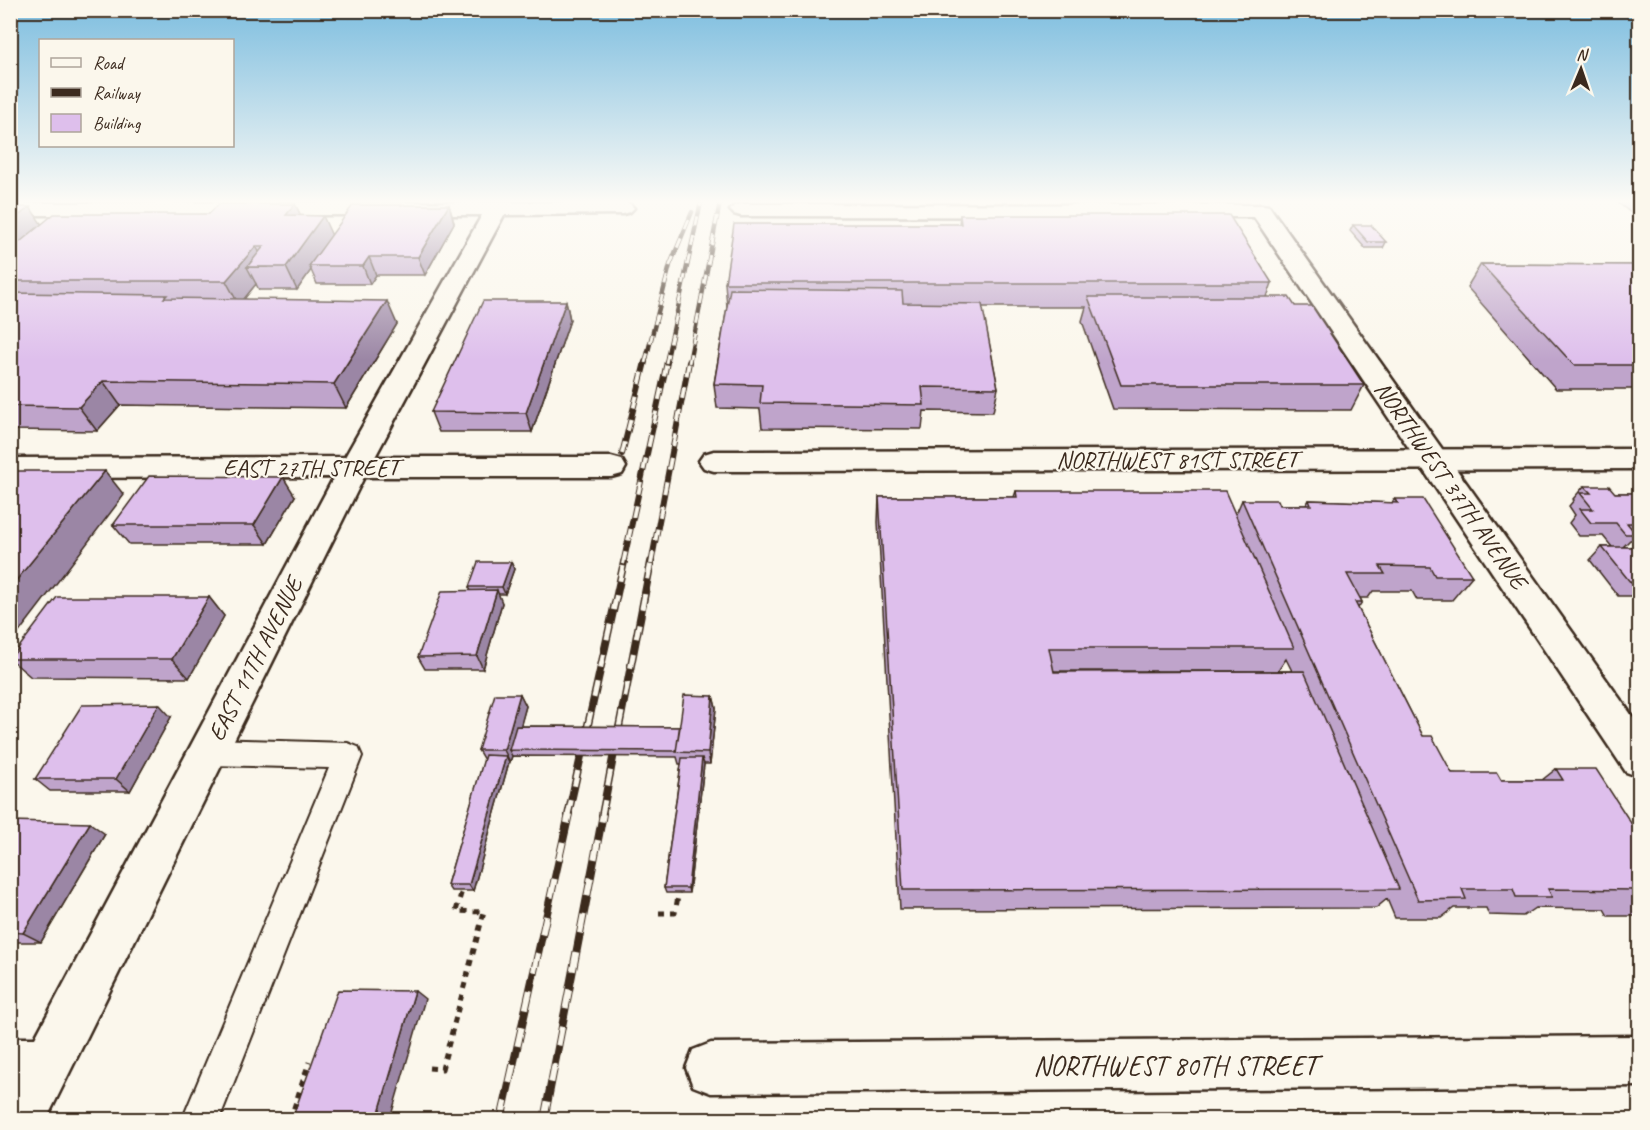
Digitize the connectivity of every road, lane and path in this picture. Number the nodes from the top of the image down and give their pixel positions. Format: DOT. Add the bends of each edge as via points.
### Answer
graph roads {
  1 [pos="471,255"];
  2 [pos="1291,255"];
  3 [pos="1433,459"];
  4 [pos="1640,459"];
  5 [pos="714,461"];
  6 [pos="611,467"];
  7 [pos="10,468"];
  8 [pos="354,468"];
  9 [pos="208,752"];
  10 [pos="1640,760"];
  11 [pos="465,879"];
  12 [pos="680,882"];
  13 [pos="659,913"];
  14 [pos="1640,1061"];
  15 [pos="309,1062"];
  16 [pos="29,1063"];
  17 [pos="429,1068"];
  18 [pos="711,1068"];
  19 [pos="19,1119"];
  20 [pos="200,1119"];
  21 [pos="290,1119"];
  1 -- 8 [label="street, EAST 11TH AVENUE"];
  2 -- 3 [label="street, NORTHWEST 37TH AVENUE"];
  3 -- 4 [label="street, NORTHWEST 81ST STREET"];
  3 -- 5 [label="street, NORTHWEST 81ST STREET"];
  3 -- 10 [label="street, NORTHWEST 37TH AVENUE"];
  6 -- 8 [label="street, EAST 27TH STREET"];
  7 -- 8 [label="street, EAST 27TH STREET"];
  8 -- 9 [label="street, EAST 11TH AVENUE"];
  9 -- 16 [label="street, EAST 11TH AVENUE"];
  9 -- 20 [label="lane" via="348,756"];
  11 -- 17 [label="path" via="456,911 484,912 442,1069"];
  12 -- 13 [label="path" via="675,913"];
  14 -- 18 [label="street, NORTHWEST 80TH STREET"];
  15 -- 21 [label="path"];
  16 -- 19 [label="street, EAST 11TH AVENUE"];
}
